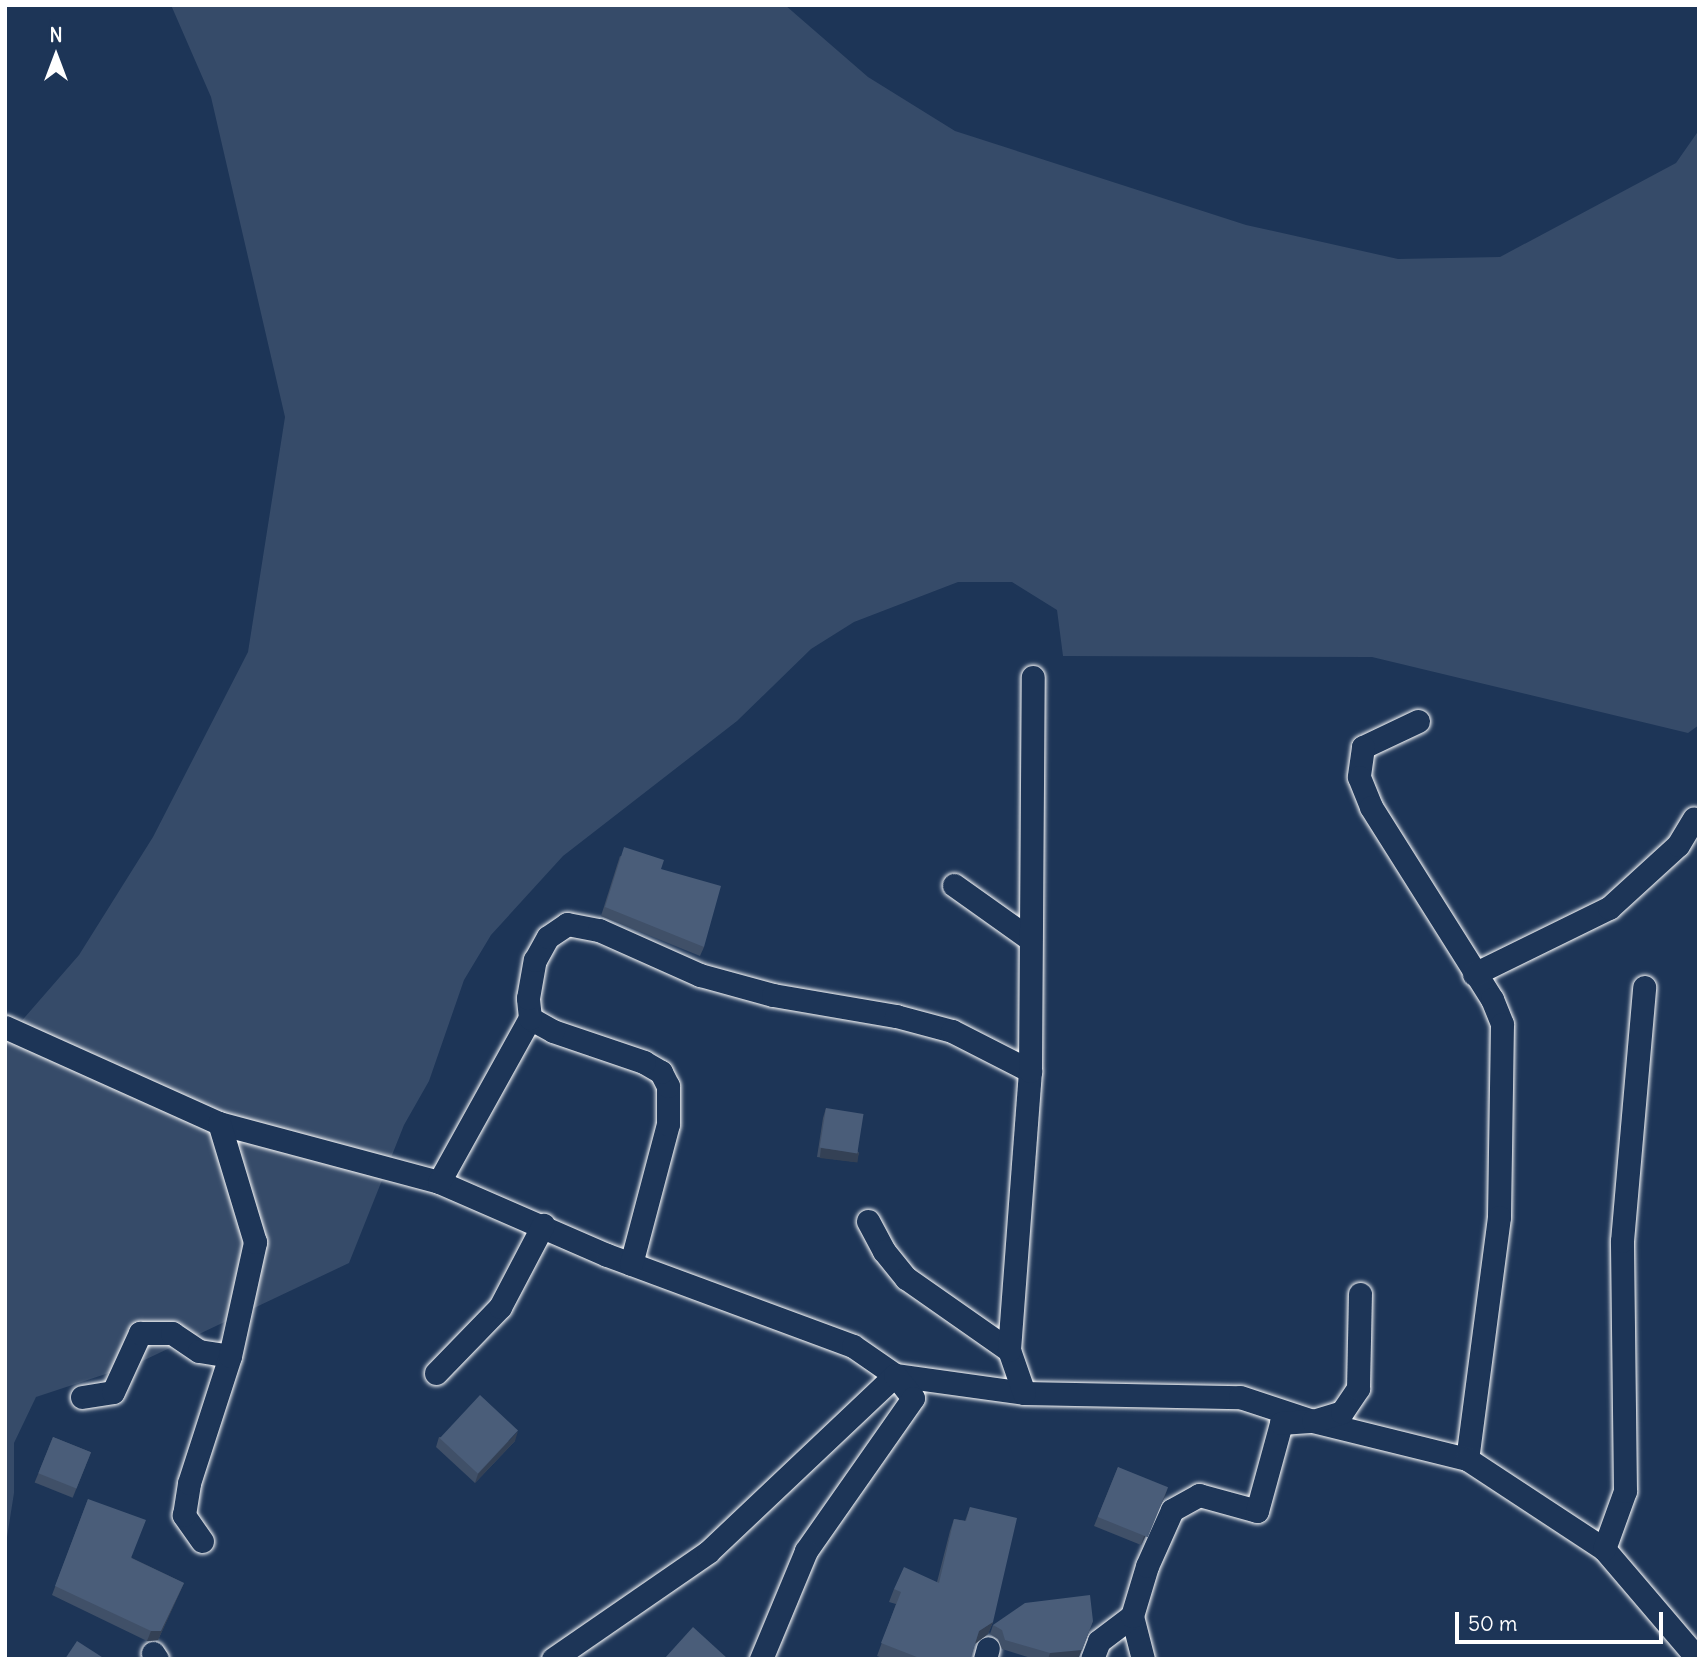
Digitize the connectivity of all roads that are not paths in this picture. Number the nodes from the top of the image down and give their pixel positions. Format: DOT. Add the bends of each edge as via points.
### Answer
graph roads {
  1 [pos="1033,677"];
  2 [pos="1418,721"];
  3 [pos="1694,818"];
  4 [pos="954,885"];
  5 [pos="1030,939"];
  6 [pos="1474,974"];
  7 [pos="1643,987"];
  8 [pos="530,1018"];
  9 [pos="5,1027"];
  10 [pos="1030,1071"];
  11 [pos="219,1123"];
  12 [pos="439,1182"];
  13 [pos="867,1221"];
  14 [pos="543,1225"];
  15 [pos="631,1264"];
  16 [pos="1360,1294"];
  17 [pos="1009,1350"];
  18 [pos="230,1356"];
  19 [pos="436,1373"];
  20 [pos="895,1375"];
  21 [pos="1024,1394"];
  22 [pos="82,1397"];
  23 [pos="1313,1421"];
  24 [pos="1467,1459"];
  25 [pos="202,1541"];
  26 [pos="1604,1549"];
  27 [pos="1132,1616"];
  28 [pos="1692,1656"];
  29 [pos="553,1659"];
  30 [pos="761,1659"];
  31 [pos="1092,1659"];
  32 [pos="1143,1659"];
  1 -- 5 [label="street"];
  2 -- 6 [label="street" via="1363,747 1359,777 1371,807"];
  3 -- 6 [label="street" via="1678,845 1609,908"];
  4 -- 5 [label="street"];
  5 -- 10 [label="street"];
  6 -- 24 [label="street" via="1502,1024 1503,1092 1499,1217"];
  7 -- 26 [label="street" via="1622,1241 1625,1491"];
  8 -- 10 [label="street" via="528,998 535,960 548,937 566,924 599,930 700,975 773,995 896,1016 952,1031"];
  8 -- 12 [label="street"];
  8 -- 15 [label="street" via="553,1031 644,1062 661,1072 668,1086 668,1124"];
  9 -- 11 [label="street"];
  10 -- 17 [label="street"];
  11 -- 12 [label="street"];
  11 -- 18 [label="street" via="255,1242"];
  12 -- 14 [label="street"];
  13 -- 17 [label="street" via="906,1278"];
  14 -- 15 [label="street"];
  14 -- 19 [label="street" via="500,1307"];
  15 -- 20 [label="street" via="853,1346"];
  16 -- 23 [label="street" via="1358,1388 1342,1412"];
  17 -- 21 [label="street"];
  18 -- 22 [label="street" via="199,1351 172,1333 140,1334 113,1392"];
  18 -- 25 [label="street" via="189,1483 184,1515"];
  20 -- 21 [label="street"];
  20 -- 29 [label="street" via="708,1552"];
  20 -- 30 [label="street" via="913,1398 806,1551"];
  21 -- 23 [label="street" via="1240,1397"];
  23 -- 24 [label="street"];
  23 -- 27 [label="street" via="1281,1423 1257,1511 1199,1495 1172,1510 1147,1566"];
  24 -- 26 [label="street"];
  26 -- 28 [label="street"];
  27 -- 31 [label="street" via="1100,1641"];
  27 -- 32 [label="street"];
}
